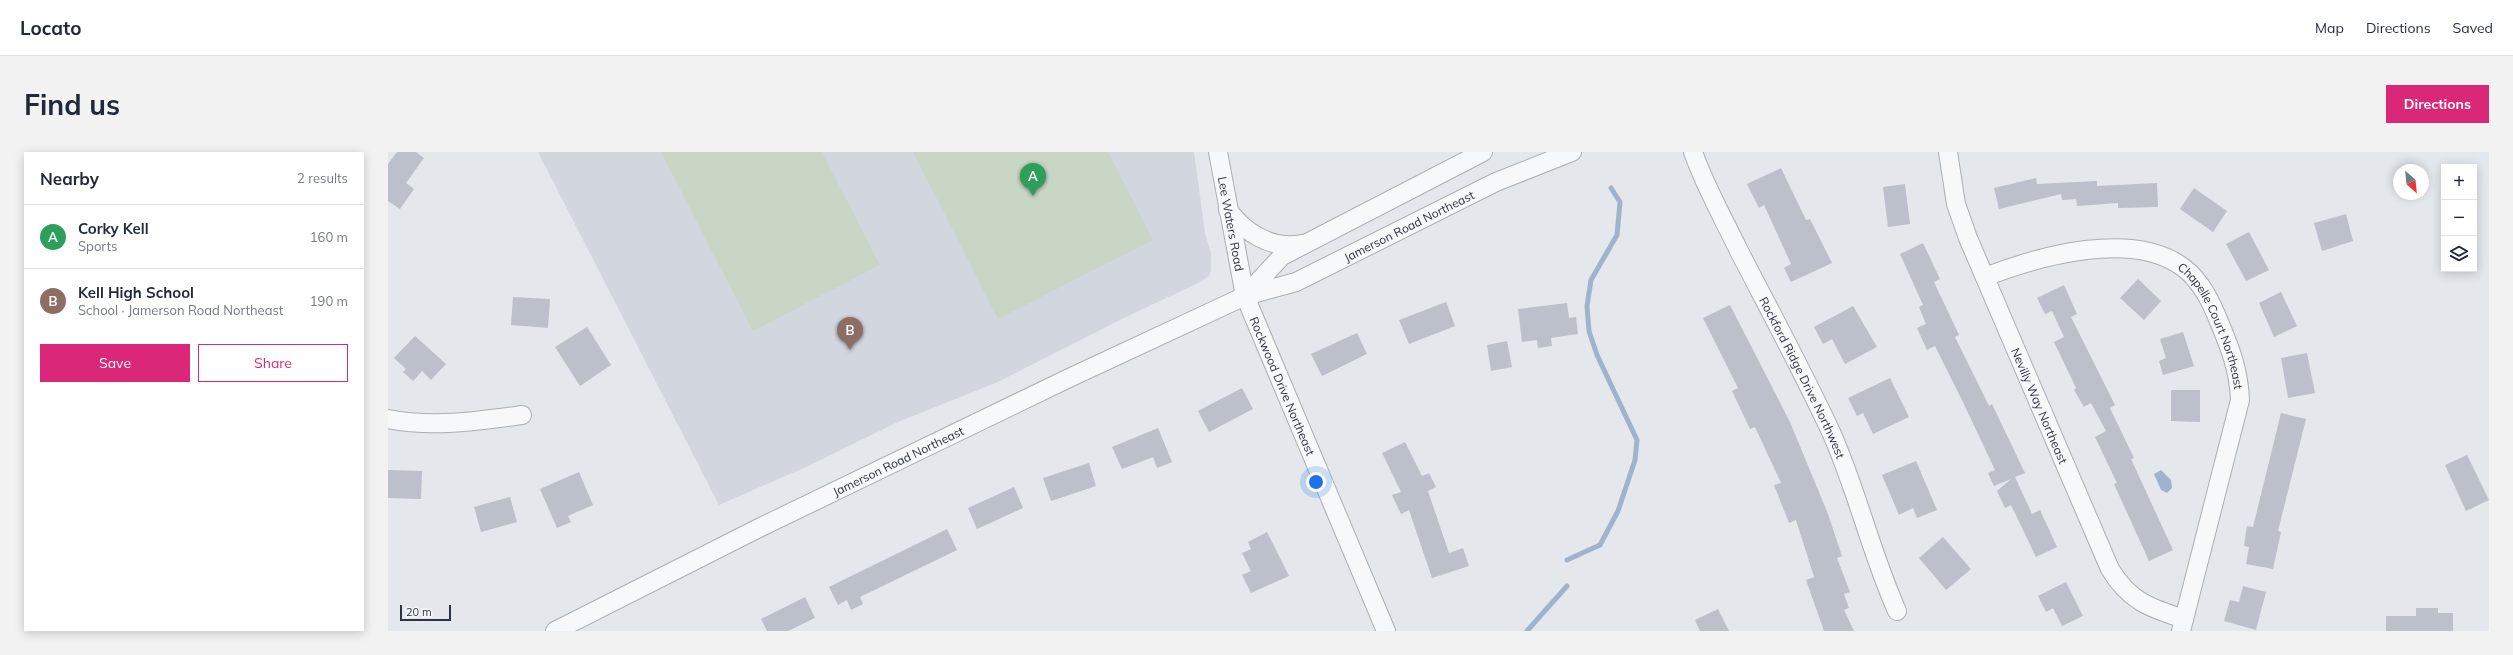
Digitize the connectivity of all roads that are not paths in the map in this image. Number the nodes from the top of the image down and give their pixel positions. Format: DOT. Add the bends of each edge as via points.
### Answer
graph roads {
  1 [pos="1218,152"];
  2 [pos="1483,152"];
  3 [pos="1572,152"];
  4 [pos="1693,152"];
  5 [pos="1948,152"];
  6 [pos="1228,210"];
  7 [pos="1308,242"];
  8 [pos="1985,277"];
  9 [pos="1244,296"];
  10 [pos="522,414"];
  11 [pos="388,419"];
  12 [pos="1897,611"];
  13 [pos="2182,625"];
  14 [pos="555,631"];
  15 [pos="1386,631"];
  1 -- 6 [label="street, Lee Waters Road"];
  2 -- 7 [label="street, Jamerson Road Northeast"];
  3 -- 9 [label="street, Jamerson Road Northeast" via="1496,182 1296,282"];
  4 -- 12 [label="street, Rockford Ridge Drive Northwest" via="1712,197 1799,365 1831,433"];
  5 -- 8 [label="street, Nevilly Way Northeast" via="1956,204"];
  6 -- 7 [label="street" via="1241,225 1260,238 1284,245"];
  6 -- 9 [label="street, Lee Waters Road"];
  7 -- 9 [label="street, Jamerson Road Northeast" via="1282,256"];
  8 -- 13 [label="street, Nevilly Way Northeast" via="2110,570 2128,594"];
  8 -- 13 [label="street, Chapelle Court Northeast" via="2056,256 2103,248 2129,248 2151,251 2185,269 2199,284 2211,303 2234,356 2240,400"];
  9 -- 14 [label="street, Jamerson Road Northeast" via="944,437"];
  9 -- 15 [label="street, Rockwood Drive Northeast"];
  10 -- 11 [label="street" via="445,423 407,423"];
}
